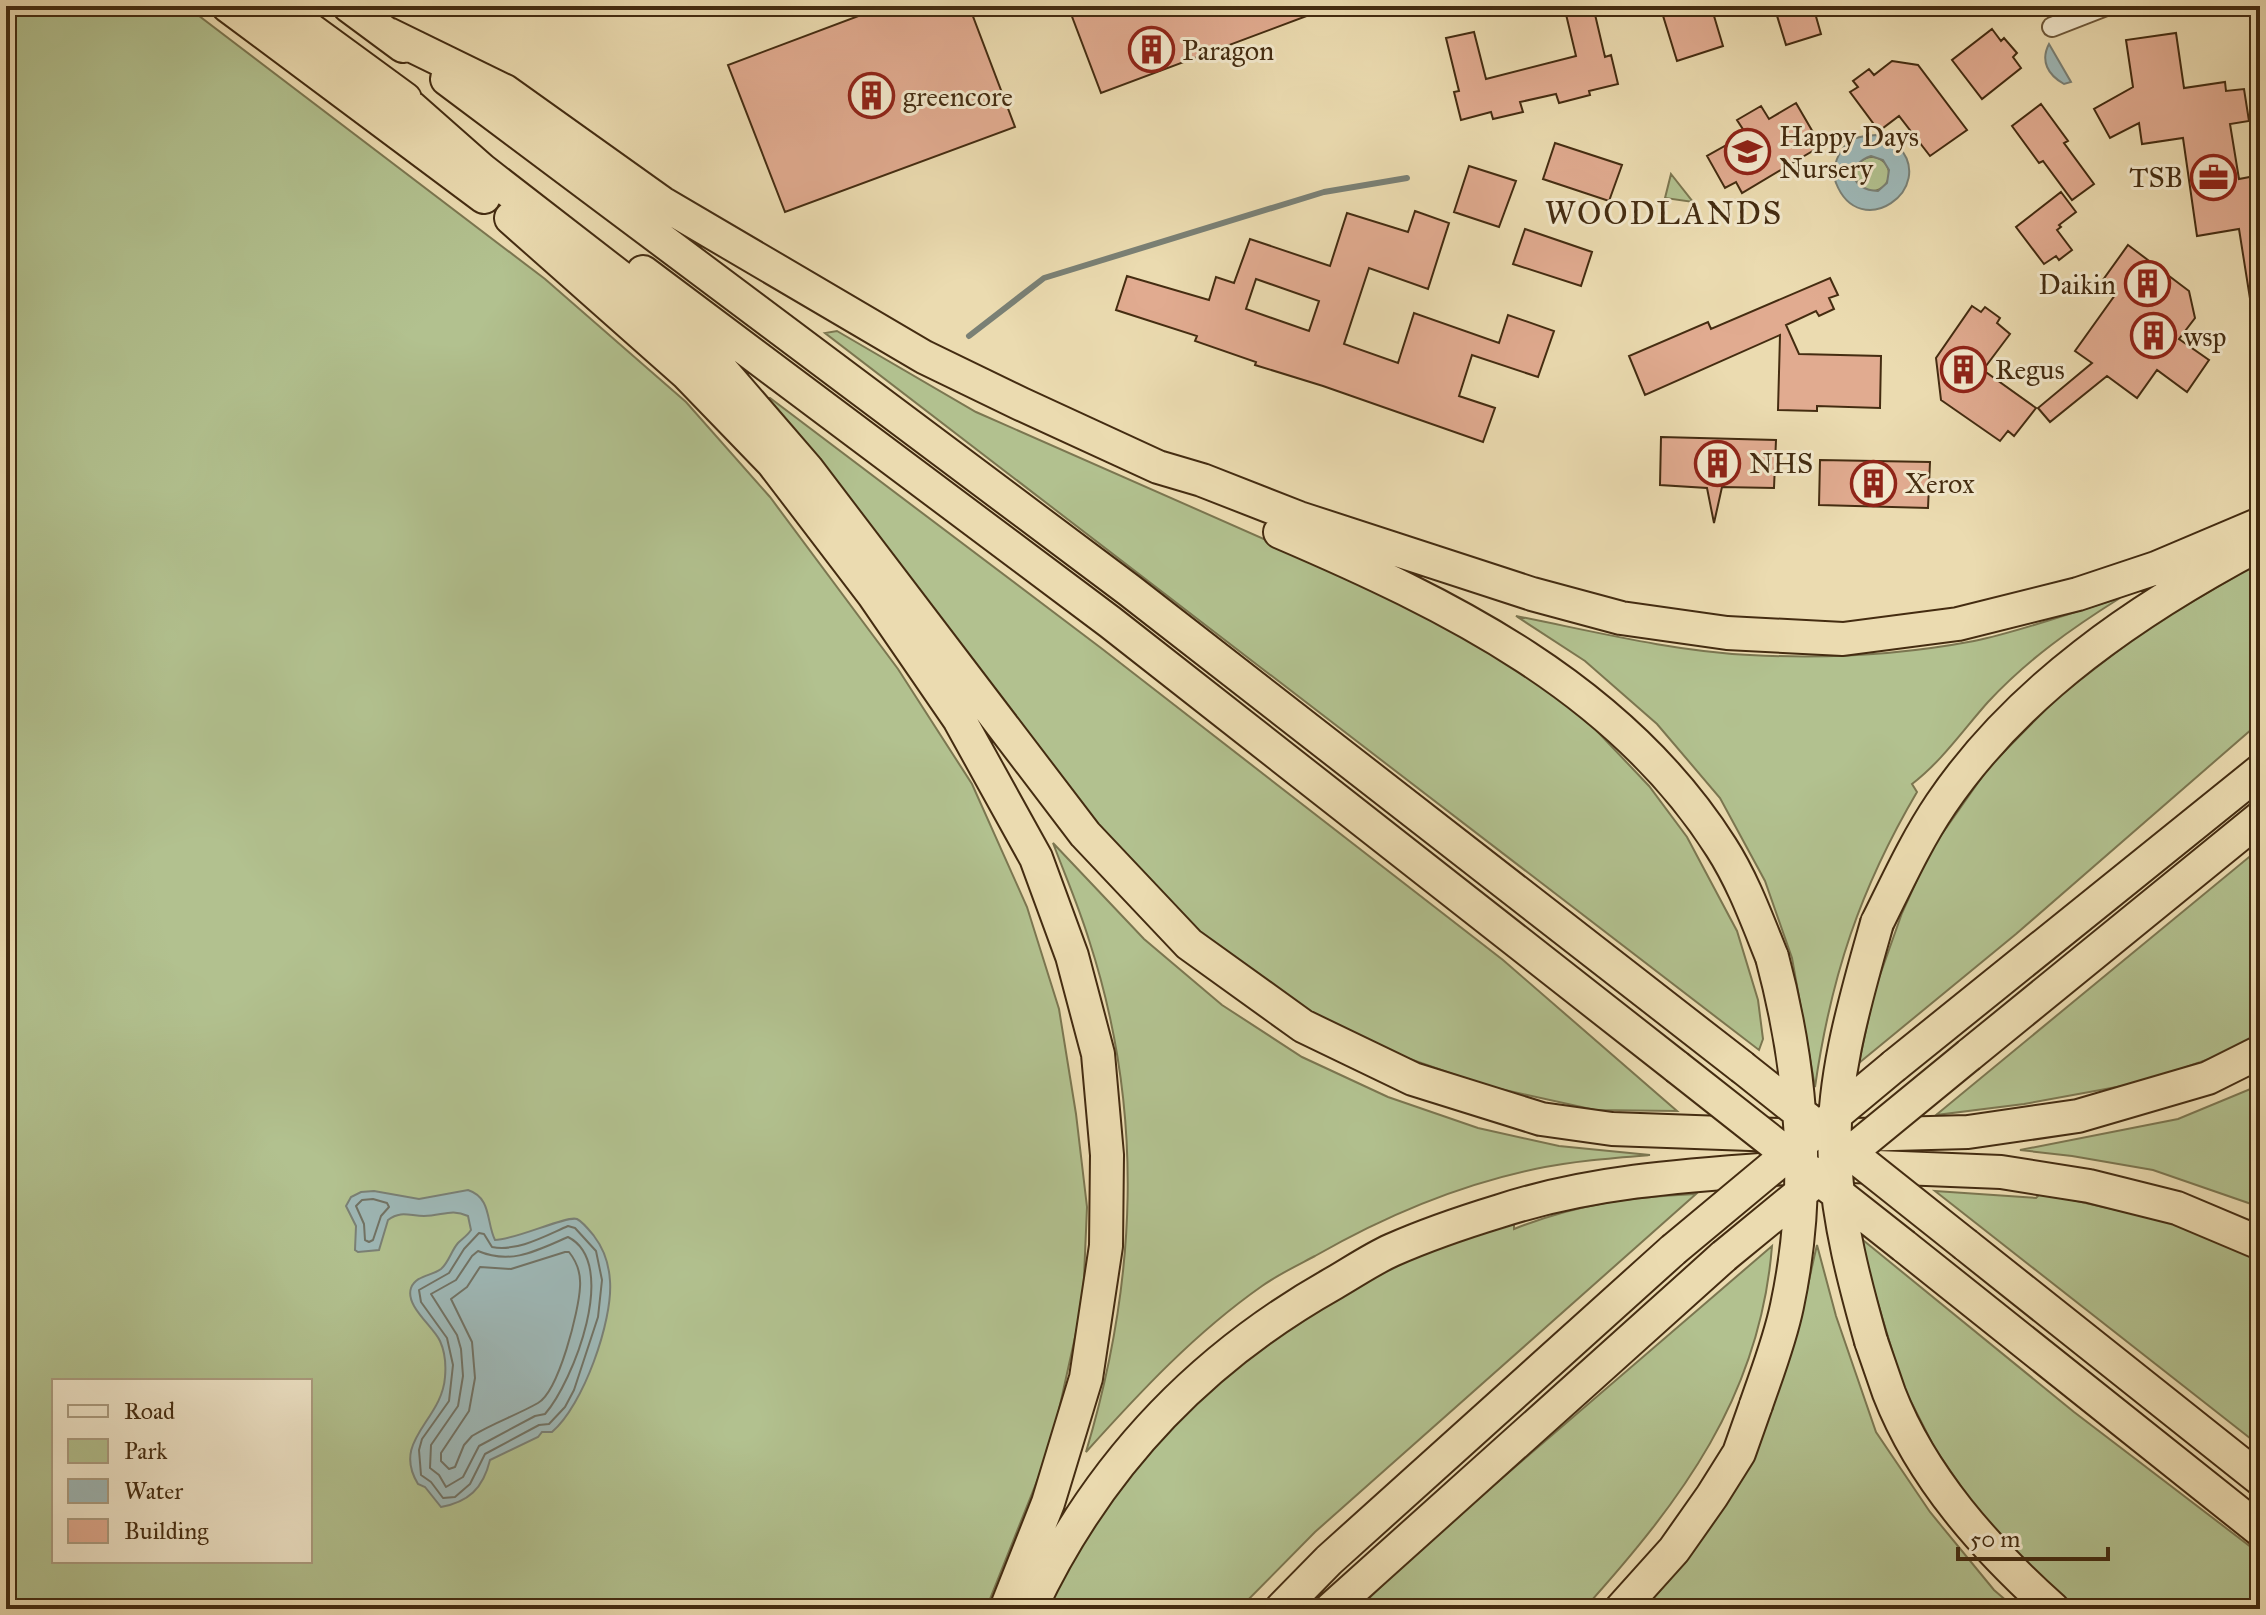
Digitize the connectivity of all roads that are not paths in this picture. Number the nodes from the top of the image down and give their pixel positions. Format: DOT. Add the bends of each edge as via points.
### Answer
graph roads {
  1 [pos="228,6"];
  2 [pos="278,6"];
  3 [pos="349,6"];
  4 [pos="2106,6"];
  5 [pos="2052,27"];
  6 [pos="388,34"];
  7 [pos="388,87"];
  8 [pos="511,218"];
  9 [pos="762,419"];
  10 [pos="1158,467"];
  11 [pos="2260,524"];
  12 [pos="2260,544"];
  13 [pos="2260,771"];
  14 [pos="2260,818"];
  15 [pos="2260,1052"];
  16 [pos="2260,1243"];
  17 [pos="2260,1479"];
  18 [pos="2260,1530"];
  19 [pos="1006,1609"];
  20 [pos="1030,1609"];
  21 [pos="1281,1609"];
  22 [pos="1331,1609"];
  23 [pos="1621,1609"];
  24 [pos="2053,1609"];
  1 -- 8 [label="highway"];
  2 -- 7 [label="highway"];
  3 -- 6 [label="highway"];
  4 -- 5 [label="street"];
  6 -- 10 [label="highway" via="505,91 662,203 924,357"];
  6 -- 17 [label="highway, bridge" via="1129,590"];
  7 -- 9 [label="highway" via="482,170 624,280 712,359"];
  7 -- 18 [label="highway, bridge" via="1097,612"];
  8 -- 9 [label="highway" via="608,286"];
  8 -- 19 [label="highway" via="686,373 773,463 864,582 959,719 1036,858 1072,956 1098,1054 1107,1155 1106,1246 1086,1378 1048,1503"];
  9 -- 15 [label="highway" via="807,469 1085,834 1189,944 1303,1026 1413,1079 1541,1119 1612,1129 1825,1136 1968,1132 2078,1116 2208,1078"];
  10 -- 11 [label="highway" via="1373,544 1621,618 1843,639 1958,624 2078,594"];
  10 -- 23 [label="highway, bridge" via="1197,496 1381,576 1467,620 1554,674 1631,737 1682,791 1749,899 1787,1015 1803,1149 1794,1269 1739,1453 1674,1550"];
  12 -- 24 [label="highway, bridge" via="2137,617 2047,685 1982,751 1941,804 1877,923 1844,1051 1835,1159 1848,1262 1890,1396 1924,1462 1965,1519"];
  13 -- 21 [label="highway, bridge" via="1673,1250"];
  14 -- 22 [label="highway, bridge" via="1724,1256"];
  16 -- 20 [label="highway" via="2177,1208 2001,1172 1823,1165 1663,1177 1501,1210 1390,1251 1288,1308 1238,1346 1166,1408 1108,1478"];
}
